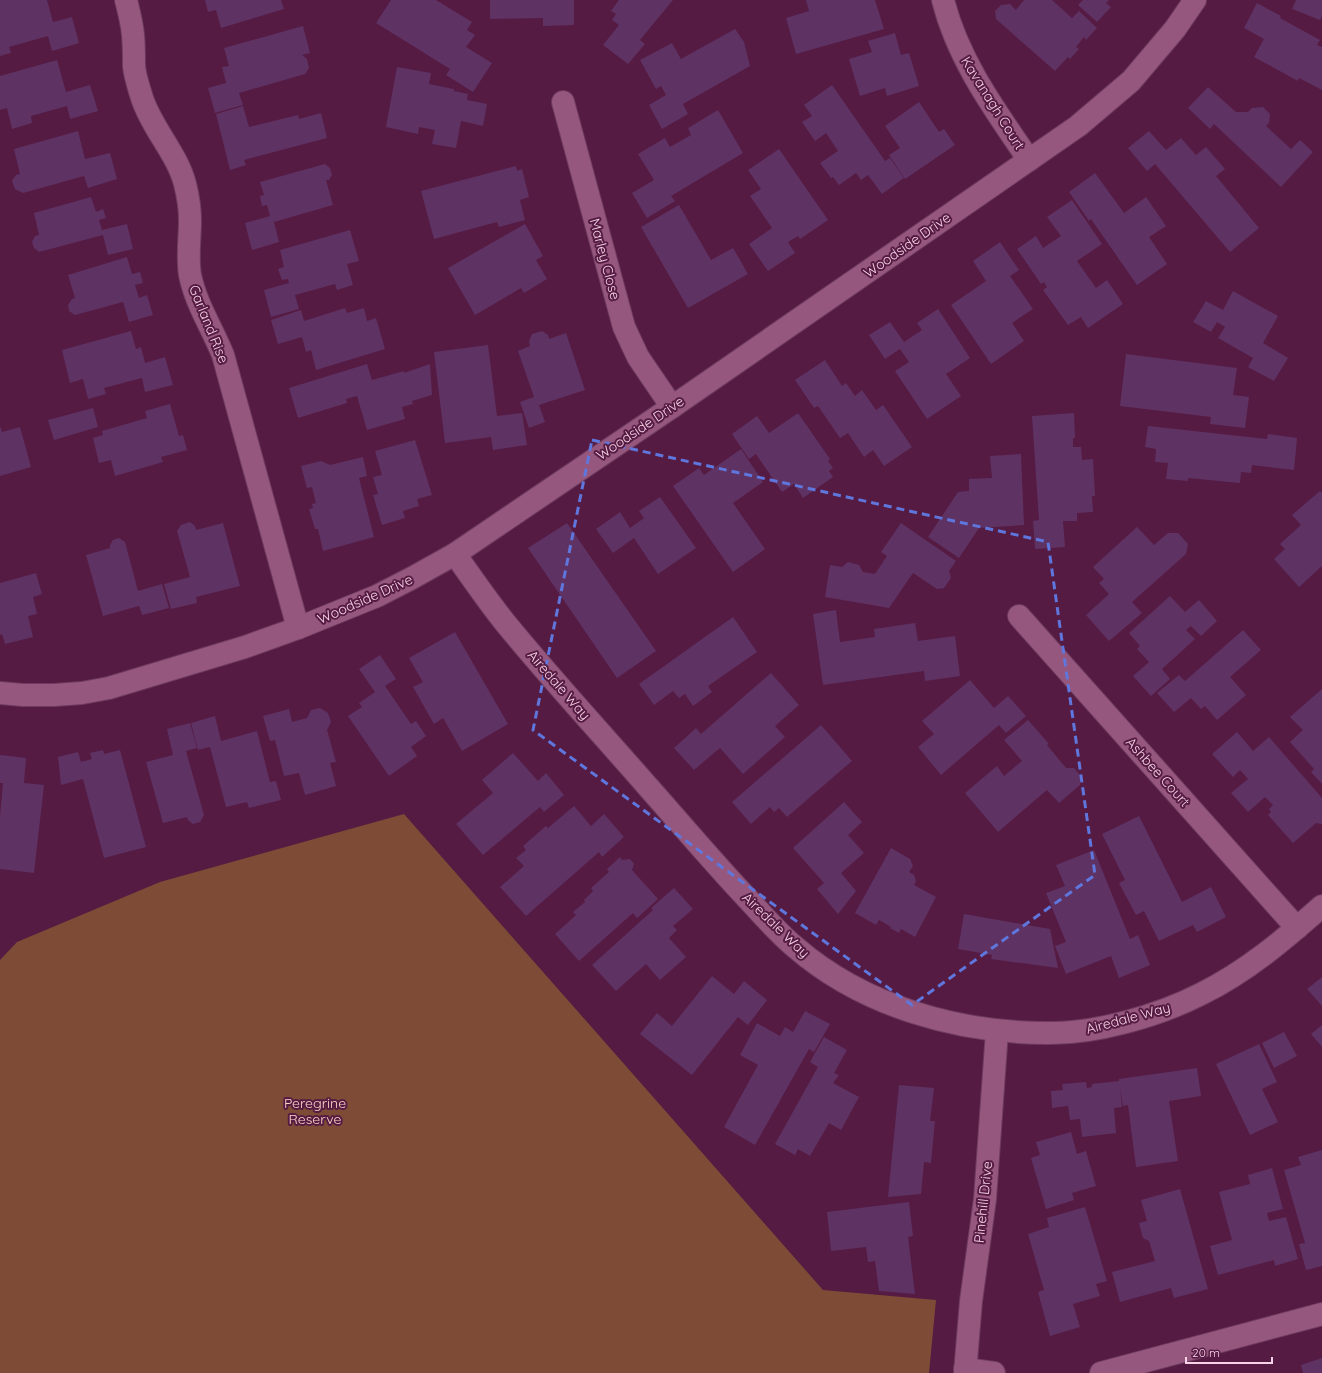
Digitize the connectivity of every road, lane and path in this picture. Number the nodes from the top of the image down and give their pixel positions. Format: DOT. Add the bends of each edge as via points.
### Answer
graph roads {
  1 [pos="126,0"];
  2 [pos="943,0"];
  3 [pos="1195,0"];
  4 [pos="562,102"];
  5 [pos="1029,160"];
  6 [pos="672,407"];
  7 [pos="455,554"];
  8 [pos="1018,616"];
  9 [pos="298,628"];
  10 [pos="0,694"];
  11 [pos="1322,906"];
  12 [pos="1297,928"];
  13 [pos="997,1031"];
  14 [pos="1322,1314"];
  15 [pos="965,1371"];
  16 [pos="994,1373"];
  17 [pos="1101,1373"];
  1 -- 9 [label="street, Garland Rise" via="134,36 134,68 142,99 153,124 176,160 184,183 189,208 188,261 194,290 204,318 223,356"];
  2 -- 5 [label="street, Kavanagh Court" via="952,28 972,71"];
  3 -- 5 [label="street, Woodside Drive" via="1175,29 1131,81 1078,126"];
  4 -- 6 [label="street, Marley Close" via="624,327 638,357"];
  5 -- 6 [label="street, Woodside Drive"];
  6 -- 7 [label="street, Woodside Drive"];
  7 -- 9 [label="street, Woodside Drive" via="377,596"];
  7 -- 13 [label="street, Airedale Way" via="507,625 738,888 795,948 820,966 881,1001 956,1023"];
  8 -- 12 [label="street, Ashbee Court"];
  9 -- 10 [label="street, Woodside Drive" via="245,647 109,688 54,695"];
  11 -- 12 [label="street, Airedale Way"];
  12 -- 13 [label="street, Airedale Way" via="1232,977 1202,994 1144,1017 1104,1027 1049,1034"];
  13 -- 15 [label="street, Pinehill Drive" via="985,1199 971,1301"];
  14 -- 17 [label="street"];
  15 -- 16 [label="street"];
}
